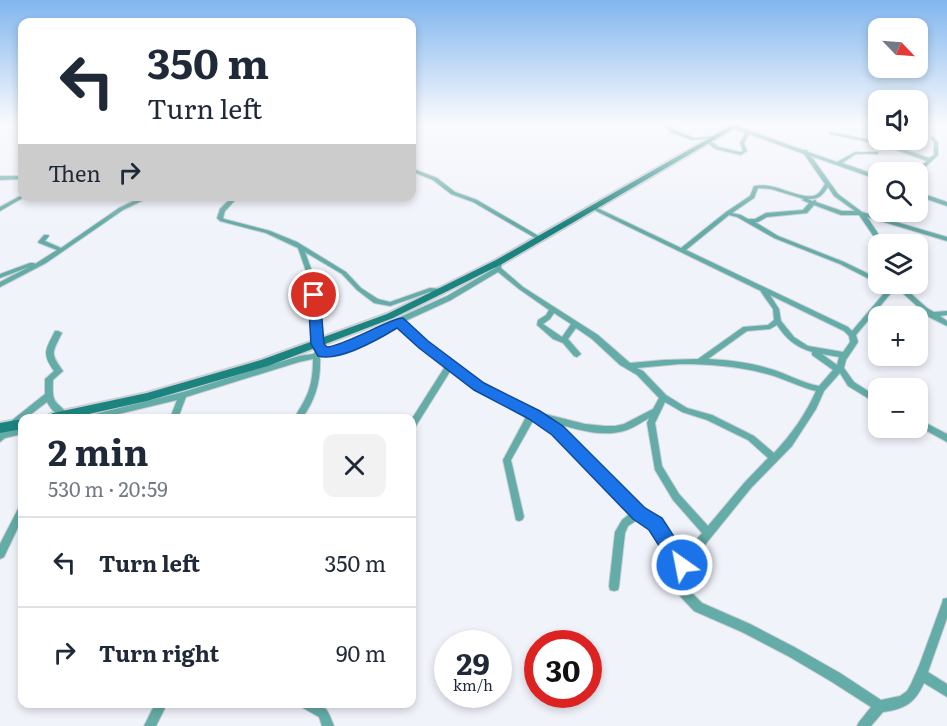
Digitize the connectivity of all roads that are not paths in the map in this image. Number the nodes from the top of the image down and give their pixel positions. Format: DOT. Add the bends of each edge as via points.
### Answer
graph roads {
  1 [pos="680,157"];
  2 [pos="810,157"];
  3 [pos="821,157"];
  4 [pos="848,157"];
  5 [pos="921,157"];
  6 [pos="932,157"];
  7 [pos="930,160"];
  8 [pos="838,163"];
  9 [pos="416,171"];
  10 [pos="868,174"];
  11 [pos="0,178"];
  12 [pos="18,178"];
  13 [pos="828,184"];
  14 [pos="928,198"];
  15 [pos="18,199"];
  16 [pos="816,199"];
  17 [pos="139,201"];
  18 [pos="232,201"];
  19 [pos="946,204"];
  20 [pos="593,207"];
  21 [pos="0,209"];
  22 [pos="728,213"];
  23 [pos="861,213"];
  24 [pos="746,219"];
  25 [pos="875,234"];
  26 [pos="46,236"];
  27 [pos="539,238"];
  28 [pos="947,239"];
  29 [pos="301,248"];
  30 [pos="682,250"];
  31 [pos="58,252"];
  32 [pos="498,265"];
  33 [pos="0,276"];
  34 [pos="868,276"];
  35 [pos="0,285"];
  36 [pos="443,291"];
  37 [pos="764,291"];
  38 [pos="886,294"];
  39 [pos="905,294"];
  40 [pos="553,309"];
  41 [pos="947,313"];
  42 [pos="413,315"];
  43 [pos="931,315"];
  44 [pos="398,321"];
  45 [pos="778,321"];
  46 [pos="575,324"];
  47 [pos="947,324"];
  48 [pos="409,331"];
  49 [pos="58,333"];
  50 [pos="852,335"];
  51 [pos="565,341"];
  52 [pos="319,350"];
  53 [pos="813,351"];
  54 [pos="577,354"];
  55 [pos="844,355"];
  56 [pos="700,361"];
  57 [pos="450,364"];
  58 [pos="630,366"];
  59 [pos="839,369"];
  60 [pos="821,389"];
  61 [pos="183,395"];
  62 [pos="868,395"];
  63 [pos="48,396"];
  64 [pos="663,397"];
  65 [pos="655,412"];
  66 [pos="26,414"];
  67 [pos="63,414"];
  68 [pos="74,414"];
  69 [pos="106,414"];
  70 [pos="176,414"];
  71 [pos="301,414"];
  72 [pos="534,414"];
  73 [pos="416,419"];
  74 [pos="18,420"];
  75 [pos="18,426"];
  76 [pos="928,428"];
  77 [pos="18,431"];
  78 [pos="2,433"];
  79 [pos="947,438"];
  80 [pos="774,458"];
  81 [pos="639,513"];
  82 [pos="519,517"];
  83 [pos="18,518"];
  84 [pos="707,532"];
  85 [pos="0,554"];
  86 [pos="682,565"];
  87 [pos="614,586"];
  88 [pos="947,603"];
  89 [pos="921,674"];
  90 [pos="947,691"];
  91 [pos="880,706"];
  92 [pos="159,708"];
  93 [pos="313,708"];
  94 [pos="150,726"];
  95 [pos="328,726"];
  96 [pos="863,726"];
  1 -- 20 [label="main road"];
  2 -- 13 [label="street"];
  3 -- 8 [label="street"];
  4 -- 8 [label="street"];
  5 -- 7 [label="street"];
  6 -- 7 [label="street"];
  8 -- 10 [label="street"];
  9 -- 27 [label="street"];
  11 -- 12 [label="street"];
  13 -- 16 [label="street"];
  13 -- 23 [label="street"];
  14 -- 19 [label="street"];
  15 -- 21 [label="street"];
  16 -- 22 [label="street" via="758,186 752,197"];
  16 -- 23 [label="street" via="828,208"];
  16 -- 24 [label="street" via="805,212"];
  17 -- 31 [label="street"];
  18 -- 29 [label="street" via="222,210 222,220 273,234"];
  20 -- 27 [label="main road"];
  20 -- 30 [label="street"];
  22 -- 24 [label="street"];
  22 -- 30 [label="street"];
  23 -- 25 [label="street"];
  23 -- 28 [label="street"];
  24 -- 34 [label="street" via="776,237"];
  26 -- 31 [label="street" via="41,242"];
  27 -- 32 [label="main road"];
  29 -- 36 [label="street" via="344,273 376,301 390,304 430,290"];
  29 -- 52 [label="street" via="310,274"];
  30 -- 37 [label="street"];
  31 -- 33 [label="street"];
  31 -- 35 [label="street"];
  32 -- 36 [label="main road"];
  32 -- 40 [label="street" via="514,283"];
  32 -- 42 [label="street" via="449,298"];
  36 -- 52 [label="main road"];
  37 -- 45 [label="street" via="776,309"];
  37 -- 50 [label="street"];
  38 -- 50 [label="street"];
  39 -- 43 [label="street"];
  40 -- 46 [label="street"];
  40 -- 51 [label="street" via="540,325"];
  41 -- 43 [label="street"];
  42 -- 44 [label="street"];
  42 -- 48 [label="street"];
  43 -- 47 [label="street"];
  44 -- 48 [label="street"];
  44 -- 52 [label="street" via="338,351"];
  45 -- 53 [label="street" via="790,339"];
  45 -- 56 [label="street" via="770,327 745,329"];
  46 -- 51 [label="street"];
  46 -- 58 [label="street"];
  48 -- 57 [label="street"];
  49 -- 63 [label="street" via="48,355 59,371 49,379"];
  50 -- 55 [label="street" via="854,342"];
  51 -- 54 [label="street"];
  52 -- 61 [label="street"];
  52 -- 68 [label="main road"];
  52 -- 71 [label="street" via="312,396"];
  53 -- 55 [label="street"];
  53 -- 59 [label="street"];
  55 -- 59 [label="street"];
  56 -- 58 [label="street"];
  56 -- 60 [label="street" via="760,369"];
  57 -- 72 [label="street" via="489,393"];
  57 -- 73 [label="street"];
  58 -- 64 [label="street"];
  59 -- 60 [label="street"];
  59 -- 62 [label="street" via="851,384"];
  60 -- 80 [label="street" via="803,423"];
  61 -- 69 [label="street"];
  61 -- 70 [label="street"];
  63 -- 66 [label="street"];
  63 -- 67 [label="street"];
  64 -- 65 [label="street"];
  64 -- 80 [label="street" via="752,438"];
  65 -- 72 [label="street" via="613,429 590,428"];
  65 -- 84 [label="street" via="651,423 658,467 676,497"];
  72 -- 81 [label="street" via="567,438"];
  72 -- 82 [label="street" via="507,460"];
  74 -- 78 [label="street"];
  75 -- 78 [label="main road"];
  76 -- 79 [label="street"];
  77 -- 78 [label="street"];
  80 -- 84 [label="street"];
  81 -- 86 [label="street" via="656,524"];
  81 -- 87 [label="street" via="620,532"];
  83 -- 85 [label="street"];
  84 -- 86 [label="street"];
  86 -- 91 [label="street" via="684,592 698,607 773,639"];
  88 -- 89 [label="street"];
  89 -- 90 [label="street"];
  89 -- 91 [label="street" via="911,695 896,705"];
  91 -- 96 [label="street"];
  92 -- 94 [label="street"];
  93 -- 95 [label="street" via="323,714"];
}
